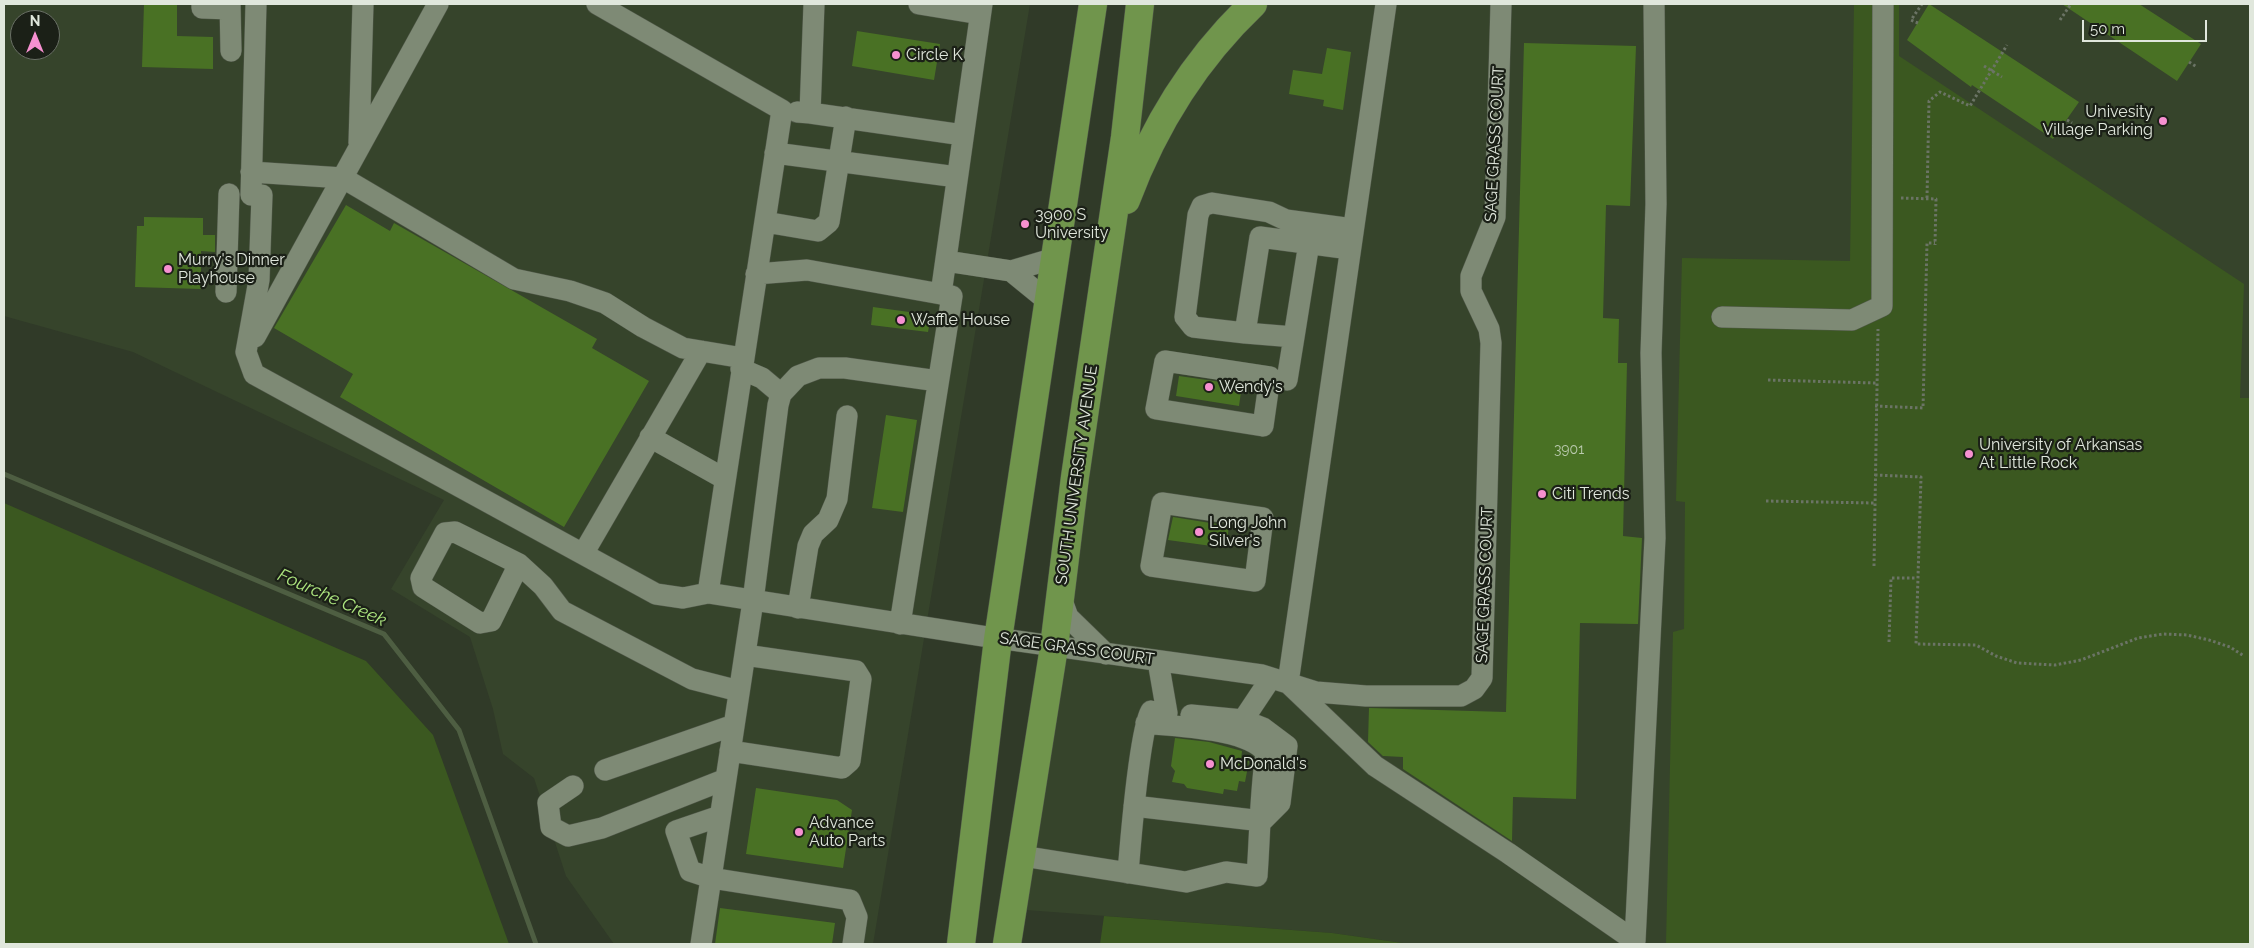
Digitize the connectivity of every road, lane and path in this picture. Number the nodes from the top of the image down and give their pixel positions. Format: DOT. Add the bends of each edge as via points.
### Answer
graph roads {
  1 [pos="202,4"];
  2 [pos="256,4"];
  3 [pos="363,4"];
  4 [pos="438,4"];
  5 [pos="597,4"];
  6 [pos="814,4"];
  7 [pos="919,4"];
  8 [pos="1083,4"];
  9 [pos="1093,4"];
  10 [pos="1140,4"];
  11 [pos="1253,4"];
  12 [pos="1386,4"];
  13 [pos="1501,4"];
  14 [pos="1654,4"];
  15 [pos="1884,4"];
  16 [pos="1922,4"];
  17 [pos="2071,4"];
  18 [pos="230,6"];
  19 [pos="981,9"];
  20 [pos="2060,20"];
  21 [pos="1918,23"];
  22 [pos="2007,44"];
  23 [pos="231,51"];
  24 [pos="2189,62"];
  25 [pos="1984,66"];
  26 [pos="2197,68"];
  27 [pos="1082,69"];
  28 [pos="1992,70"];
  29 [pos="2002,77"];
  30 [pos="782,110"];
  31 [pos="810,113"];
  32 [pos="846,117"];
  33 [pos="2067,120"];
  34 [pos="2072,123"];
  35 [pos="963,135"];
  36 [pos="359,148"];
  37 [pos="776,153"];
  38 [pos="839,161"];
  39 [pos="251,172"];
  40 [pos="957,176"];
  41 [pos="343,178"];
  42 [pos="229,194"];
  43 [pos="1883,198"];
  44 [pos="1927,198"];
  45 [pos="764,222"];
  46 [pos="1353,231"];
  47 [pos="1309,243"];
  48 [pos="1056,258"];
  49 [pos="946,261"];
  50 [pos="1011,271"];
  51 [pos="756,274"];
  52 [pos="1103,286"];
  53 [pos="226,292"];
  54 [pos="941,294"];
  55 [pos="1049,302"];
  56 [pos="1722,317"];
  57 [pos="1878,326"];
  58 [pos="1245,333"];
  59 [pos="1294,337"];
  60 [pos="701,351"];
  61 [pos="246,352"];
  62 [pos="742,363"];
  63 [pos="1287,380"];
  64 [pos="1768,380"];
  65 [pos="938,381"];
  66 [pos="1876,383"];
  67 [pos="786,389"];
  68 [pos="1875,406"];
  69 [pos="848,416"];
  70 [pos="1263,426"];
  71 [pos="650,437"];
  72 [pos="1875,476"];
  73 [pos="725,479"];
  74 [pos="1766,501"];
  75 [pos="1875,503"];
  76 [pos="583,554"];
  77 [pos="520,564"];
  78 [pos="1151,566"];
  79 [pos="1874,566"];
  80 [pos="1917,578"];
  81 [pos="708,593"];
  82 [pos="1061,598"];
  83 [pos="753,601"];
  84 [pos="798,608"];
  85 [pos="900,624"];
  86 [pos="998,638"];
  87 [pos="1889,642"];
  88 [pos="1054,647"];
  89 [pos="1106,654"];
  90 [pos="745,655"];
  91 [pos="2244,656"];
  92 [pos="1158,661"];
  93 [pos="1279,680"];
  94 [pos="739,691"];
  95 [pos="1167,713"];
  96 [pos="1243,720"];
  97 [pos="1146,723"];
  98 [pos="734,725"];
  99 [pos="730,751"];
  100 [pos="604,770"];
  101 [pos="726,779"];
  102 [pos="572,786"];
  103 [pos="1134,806"];
  104 [pos="720,816"];
  105 [pos="1262,821"];
  106 [pos="1022,856"];
  107 [pos="1128,873"];
  108 [pos="711,878"];
  109 [pos="701,944"];
  110 [pos="853,944"];
  111 [pos="961,944"];
  112 [pos="1007,944"];
  1 -- 18 [label="street" via="202,8"];
  2 -- 39 [label="street"];
  3 -- 36 [label="street"];
  4 -- 36 [label="street"];
  5 -- 30 [label="street"];
  6 -- 31 [label="street"];
  7 -- 19 [label="street"];
  8 -- 27 [label="main road"];
  9 -- 27 [label="main road"];
  10 -- 52 [label="main road, SOUTH UNIVERSITY AVENUE"];
  11 -- 52 [label="main road" via="1217,40 1177,94 1125,202"];
  12 -- 46 [label="street"];
  13 -- 93 [label="street, SAGE GRASS COURT" via="1495,217 1470,276 1471,291 1489,329 1491,343 1482,678 1474,689 1461,696 1366,696 1316,692"];
  14 -- 93 [label="street" via="1656,204 1651,353 1655,538 1635,941 1375,766"];
  15 -- 43 [label="street"];
  16 -- 21 [label="path" via="1912,20"];
  17 -- 20 [label="path"];
  18 -- 23 [label="street"];
  19 -- 35 [label="street"];
  22 -- 28 [label="path"];
  24 -- 26 [label="path"];
  25 -- 28 [label="path"];
  27 -- 48 [label="main road"];
  28 -- 29 [label="path"];
  28 -- 44 [label="path" via="1970,106 1940,92 1929,101"];
  30 -- 31 [label="street"];
  30 -- 37 [label="street"];
  31 -- 32 [label="street"];
  32 -- 35 [label="street"];
  32 -- 38 [label="street"];
  33 -- 34 [label="path"];
  35 -- 40 [label="street"];
  36 -- 41 [label="street"];
  37 -- 38 [label="street"];
  37 -- 45 [label="street"];
  38 -- 40 [label="street"];
  38 -- 45 [label="street" via="829,222 818,230"];
  39 -- 41 [label="street"];
  39 -- 61 [label="street" via="251,194 262,194 259,280"];
  40 -- 49 [label="street"];
  41 -- 60 [label="street" via="514,279 570,291 604,303 683,348"];
  41 -- 61 [label="street"];
  42 -- 53 [label="street"];
  43 -- 44 [label="path"];
  43 -- 56 [label="street" via="1882,306 1852,320"];
  44 -- 68 [label="path" via="1936,199 1935,244 1928,243 1923,408"];
  45 -- 51 [label="street"];
  46 -- 47 [label="street"];
  46 -- 58 [label="street" via="1286,220 1269,212 1212,203 1202,206 1198,215 1185,317 1193,327"];
  46 -- 93 [label="street"];
  47 -- 58 [label="street" via="1260,237"];
  47 -- 59 [label="street"];
  48 -- 50 [label="street"];
  48 -- 55 [label="main road"];
  49 -- 50 [label="street"];
  49 -- 54 [label="street"];
  50 -- 55 [label="street"];
  51 -- 54 [label="street" via="807,270"];
  51 -- 62 [label="street"];
  52 -- 82 [label="main road, SOUTH UNIVERSITY AVENUE"];
  54 -- 65 [label="street" via="952,296"];
  55 -- 86 [label="main road"];
  57 -- 66 [label="path"];
  58 -- 59 [label="street"];
  59 -- 63 [label="street"];
  60 -- 62 [label="street"];
  60 -- 71 [label="street"];
  61 -- 76 [label="street" via="254,374"];
  62 -- 67 [label="street" via="762,378"];
  62 -- 73 [label="street"];
  64 -- 66 [label="path"];
  65 -- 67 [label="street" via="845,368 819,368 798,376"];
  65 -- 85 [label="street"];
  66 -- 68 [label="path"];
  67 -- 83 [label="street" via="778,405"];
  68 -- 72 [label="path"];
  69 -- 84 [label="street" via="836,499 828,520 813,534 808,546"];
  70 -- 70 [label="street" via="1270,378 1165,361 1156,409"];
  71 -- 73 [label="street"];
  71 -- 76 [label="street"];
  72 -- 75 [label="path"];
  72 -- 80 [label="path" via="1921,477"];
  73 -- 81 [label="street"];
  74 -- 75 [label="path"];
  75 -- 79 [label="path"];
  76 -- 81 [label="street" via="656,594 683,598"];
  77 -- 77 [label="street" via="455,532 445,533 420,578 423,587 480,623 491,621"];
  77 -- 94 [label="street" via="562,611 692,679"];
  78 -- 78 [label="street" via="1255,582 1263,518 1162,504"];
  80 -- 87 [label="path" via="1891,578"];
  80 -- 91 [label="path" via="1916,644 1976,646 2005,660 2034,665 2068,663 2132,640 2163,634 2210,640"];
  81 -- 83 [label="street, SAGE GRASS COURT"];
  82 -- 88 [label="main road, SOUTH UNIVERSITY AVENUE"];
  82 -- 89 [label="street" via="1068,617"];
  83 -- 84 [label="street, SAGE GRASS COURT"];
  83 -- 90 [label="street"];
  84 -- 85 [label="street, SAGE GRASS COURT"];
  85 -- 86 [label="street, SAGE GRASS COURT"];
  86 -- 88 [label="street, SAGE GRASS COURT"];
  86 -- 111 [label="main road"];
  88 -- 89 [label="street, SAGE GRASS COURT"];
  88 -- 106 [label="main road, SOUTH UNIVERSITY AVENUE"];
  89 -- 92 [label="street, SAGE GRASS COURT"];
  90 -- 94 [label="street"];
  90 -- 99 [label="street" via="856,671 861,679 850,761 842,768"];
  92 -- 93 [label="street, SAGE GRASS COURT"];
  92 -- 95 [label="street"];
  93 -- 96 [label="street"];
  94 -- 98 [label="street"];
  95 -- 96 [label="street"];
  95 -- 97 [label="street" via="1149,711"];
  96 -- 105 [label="street" via="1262,728 1288,746 1280,803"];
  97 -- 103 [label="street"];
  97 -- 105 [label="street" via="1212,731 1260,745 1266,753 1260,796"];
  98 -- 99 [label="street"];
  98 -- 100 [label="street"];
  99 -- 101 [label="street"];
  101 -- 102 [label="street" via="602,828 568,836 551,827 548,804"];
  101 -- 104 [label="street"];
  103 -- 105 [label="street"];
  103 -- 107 [label="street"];
  104 -- 108 [label="street"];
  104 -- 108 [label="street" via="676,832 690,871"];
  105 -- 107 [label="street" via="1257,876 1226,872 1186,882"];
  106 -- 107 [label="street"];
  106 -- 112 [label="main road, SOUTH UNIVERSITY AVENUE"];
  108 -- 109 [label="street"];
  108 -- 110 [label="street" via="850,900 857,917"];
}
